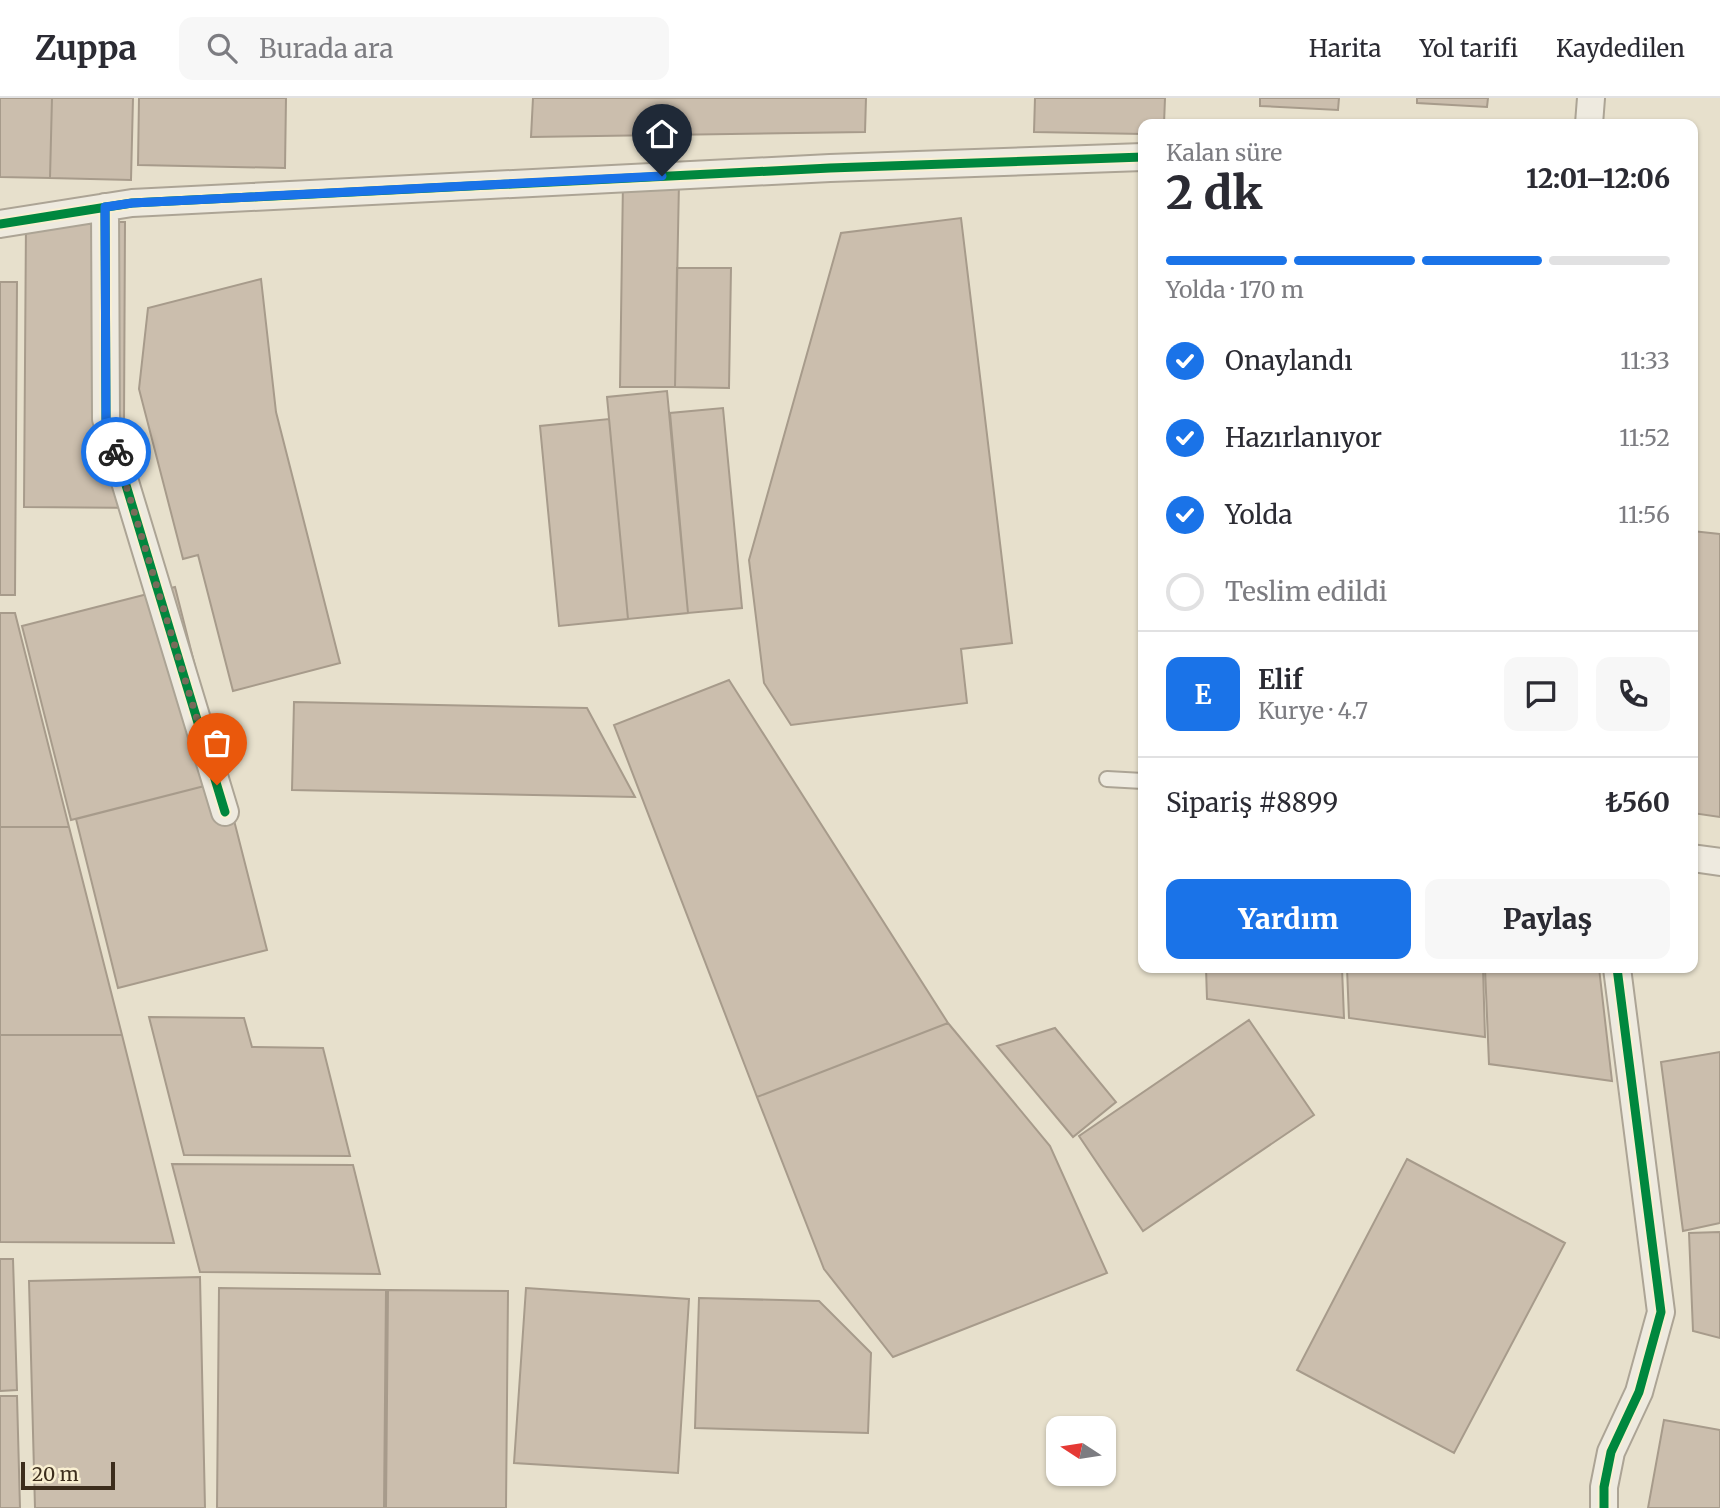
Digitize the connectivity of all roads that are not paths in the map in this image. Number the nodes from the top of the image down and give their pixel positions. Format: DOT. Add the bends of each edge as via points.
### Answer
graph roads {
  1 [pos="1591,98"];
  2 [pos="1589,119"];
  3 [pos="1138,157"];
  4 [pos="105,207"];
  5 [pos="0,223"];
  6 [pos="1107,779"];
  7 [pos="1138,781"];
  8 [pos="225,812"];
  9 [pos="1698,859"];
  10 [pos="1720,862"];
  11 [pos="1618,973"];
  12 [pos="1604,1508"];
  1 -- 2 [label="street"];
  3 -- 4 [label="street" via="830,168"];
  4 -- 5 [label="street"];
  4 -- 8 [label="street" via="106,419"];
  6 -- 7 [label="lane"];
  9 -- 10 [label="street"];
  11 -- 12 [label="street" via="1661,1312 1639,1392 1611,1452"];
}
